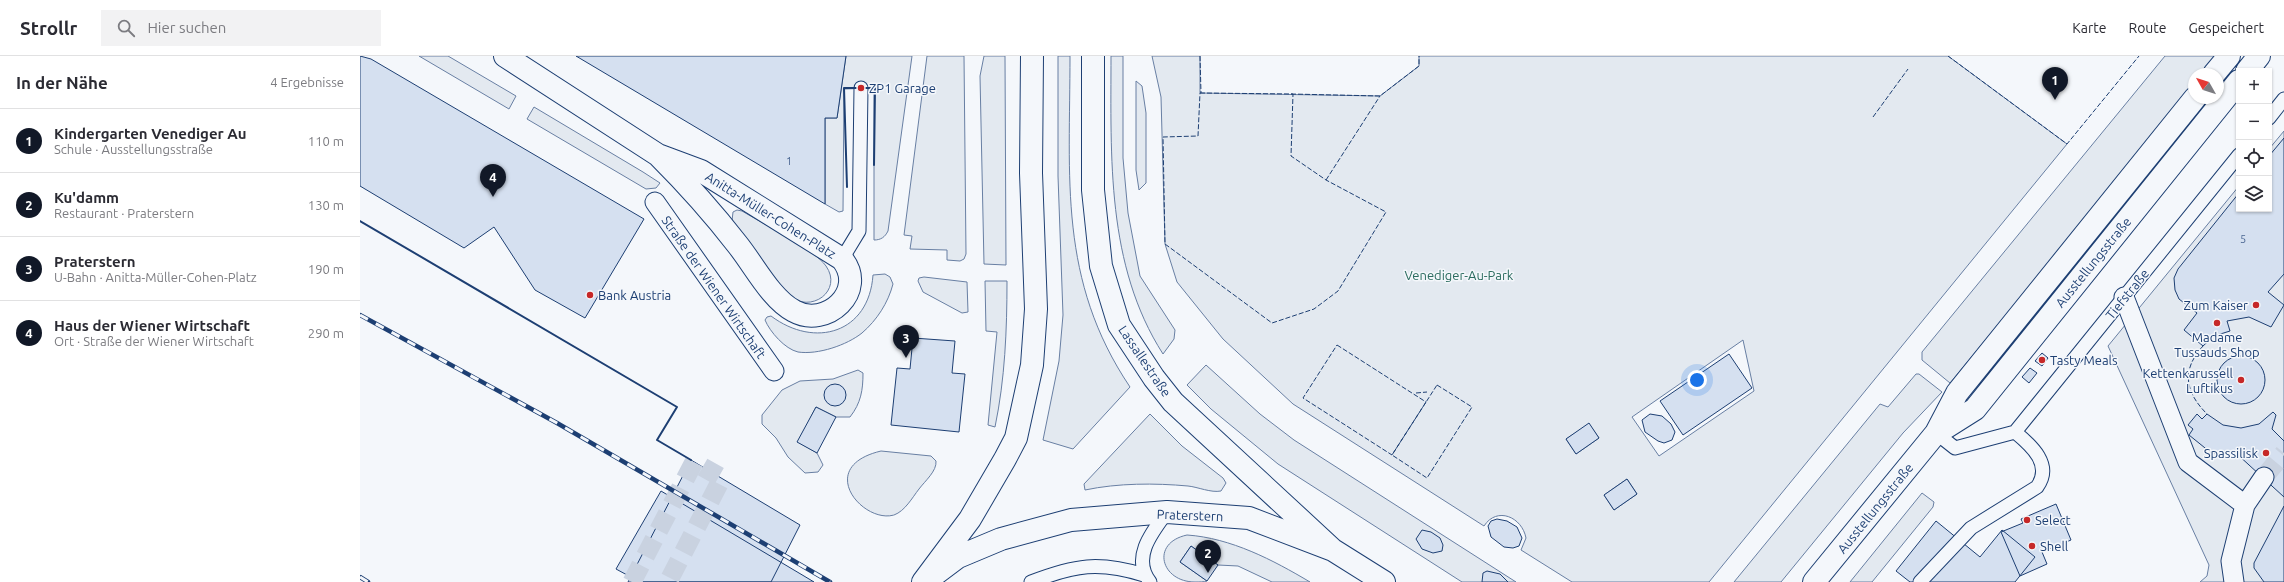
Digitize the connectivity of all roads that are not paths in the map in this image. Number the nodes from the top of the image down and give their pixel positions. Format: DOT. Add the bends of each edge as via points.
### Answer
graph roads {
  1 [pos="505,56"];
  2 [pos="1032,56"];
  3 [pos="1093,56"];
  4 [pos="2229,56"];
  5 [pos="2259,56"];
  6 [pos="2219,68"];
  7 [pos="2249,68"];
  8 [pos="2236,85"];
  9 [pos="861,88"];
  10 [pos="2284,99"];
  11 [pos="2190,104"];
  12 [pos="2272,114"];
  13 [pos="658,155"];
  14 [pos="2236,159"];
  15 [pos="655,202"];
  16 [pos="842,259"];
  17 [pos="2124,297"];
  18 [pos="774,371"];
  19 [pos="2015,432"];
  20 [pos="1936,433"];
  21 [pos="2264,477"];
  22 [pos="2246,505"];
  23 [pos="1167,512"];
  24 [pos="1333,550"];
  25 [pos="1147,578"];
  26 [pos="924,582"];
  27 [pos="1031,582"];
  28 [pos="1384,582"];
  29 [pos="1814,582"];
  30 [pos="1920,582"];
  31 [pos="2233,582"];
  1 -- 13 [label="main road"];
  2 -- 26 [label="main road" via="1031,172 1036,309 1032,365 1016,438 970,519"];
  3 -- 24 [label="main road, Lassallestraße" via="1093,190 1101,266 1119,325 1173,402"];
  4 -- 6 [label="main road"];
  5 -- 7 [label="main road"];
  8 -- 20 [label="main road, Ausstellungsstraße" via="1975,409"];
  9 -- 16 [label="lane" via="860,231"];
  10 -- 12 [label="lane"];
  11 -- 20 [label="main road, Ausstellungsstraße" via="1957,394"];
  13 -- 16 [label="main road, Anitta-Müller-Cohen-Platz" via="701,171"];
  13 -- 16 [label="main road, Anitta-Müller-Cohen-Platz" via="723,226 778,301 794,312 810,316 828,312 838,305 846,296 851,284 851,272"];
  14 -- 17 [label="lane, Tiefstraße"];
  15 -- 18 [label="street, Straße der Wiener Wirtschaft"];
  17 -- 19 [label="lane, Tiefstraße"];
  17 -- 22 [label="street" via="2188,462"];
  19 -- 20 [label="lane" via="1955,448"];
  19 -- 30 [label="lane" via="2031,445 2043,467 2044,478 2038,487 1971,528"];
  20 -- 29 [label="main road, Ausstellungsstraße"];
  21 -- 22 [label="street"];
  22 -- 31 [label="street" via="2231,561"];
  23 -- 24 [label="main road, Praterstern" via="1249,518"];
  23 -- 25 [label="lane" via="1143,553"];
  23 -- 26 [label="main road, Praterstern" via="1071,520 1001,539 958,557"];
  24 -- 28 [label="main road, Praterstern"];
  25 -- 27 [label="lane" via="1117,568 1091,565"];
}
